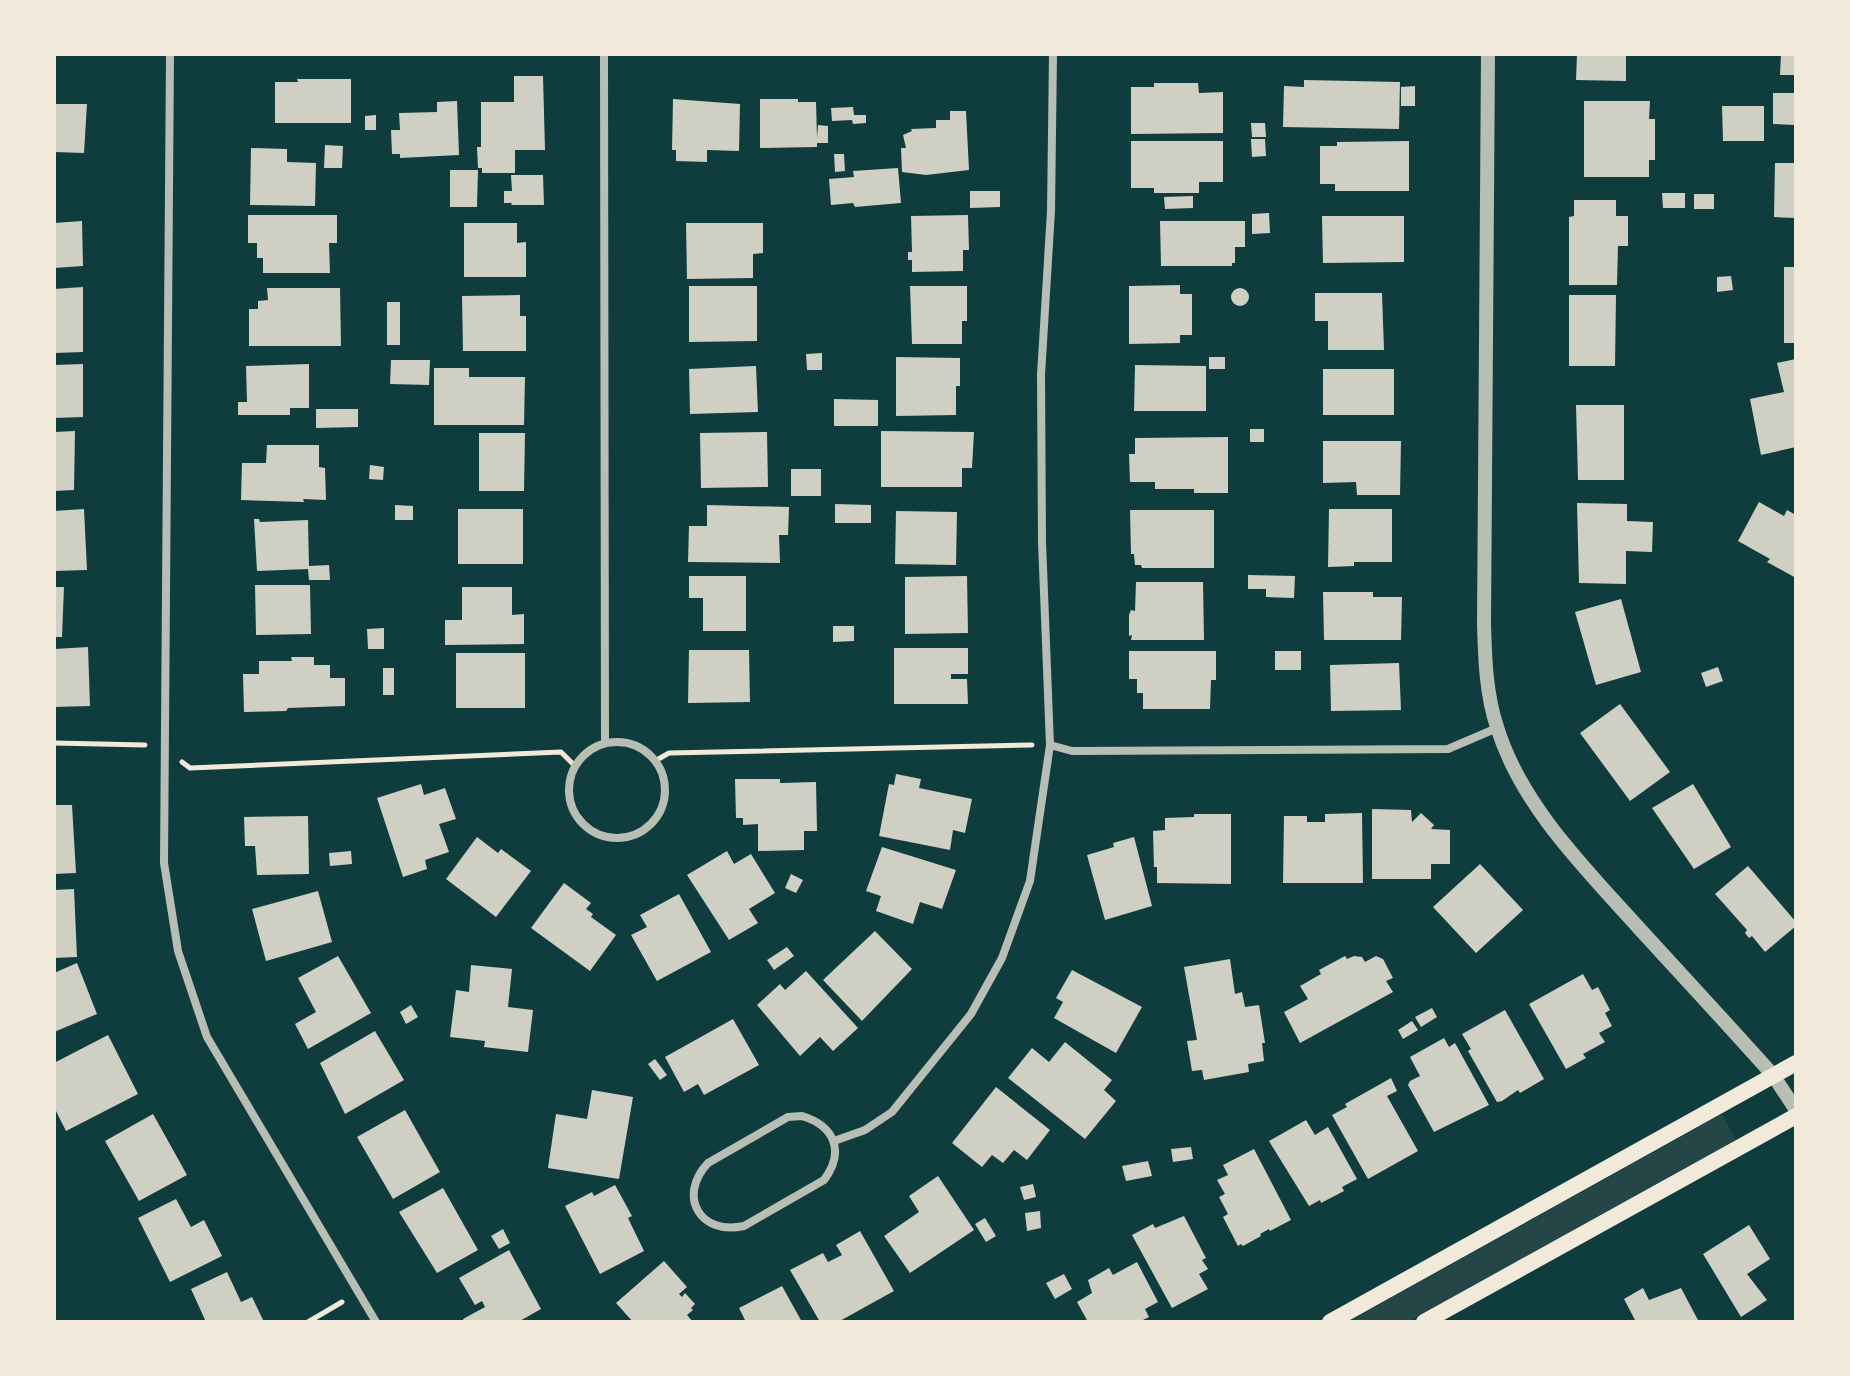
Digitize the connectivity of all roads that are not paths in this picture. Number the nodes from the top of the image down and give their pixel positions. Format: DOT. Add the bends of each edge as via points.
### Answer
graph roads {
  1 [pos="170,54"];
  2 [pos="604,54"];
  3 [pos="1053,54"];
  4 [pos="1488,54"];
  5 [pos="1497,728"];
  6 [pos="605,743"];
  7 [pos="1050,745"];
  8 [pos="1796,1063"];
  9 [pos="1773,1075"];
  10 [pos="1796,1110"];
  11 [pos="1796,1116"];
  12 [pos="834,1141"];
  13 [pos="376,1322"];
  14 [pos="1330,1322"];
  15 [pos="1424,1322"];
  1 -- 13 [label="street" via="166,878 178,951 207,1037"];
  2 -- 6 [label="street"];
  3 -- 7 [label="street" via="1041,375"];
  4 -- 5 [label="street" via="1484,624 1486,675"];
  5 -- 7 [label="street" via="1448,749 1072,751"];
  5 -- 9 [label="street" via="1519,777 1577,860"];
  6 -- 6 [label="street" via="575,766 569,797 583,825 612,839 628,838 642,832 662,807 663,776 646,751"];
  7 -- 12 [label="street" via="1030,881 1002,958 971,1014 892,1112 865,1130"];
  8 -- 9 [label="main road"];
  9 -- 10 [label="street"];
  9 -- 14 [label="main road"];
  11 -- 15 [label="main road"];
  12 -- 12 [label="street" via="816,1120 788,1117 708,1163 693,1188 695,1204 714,1226 744,1226 824,1180 832,1169"];
}
